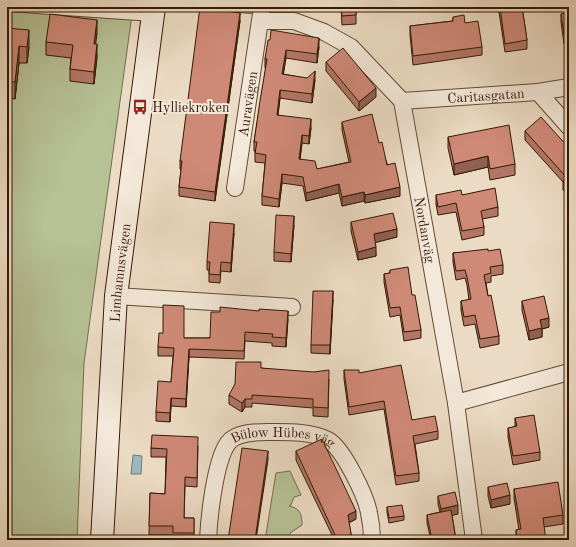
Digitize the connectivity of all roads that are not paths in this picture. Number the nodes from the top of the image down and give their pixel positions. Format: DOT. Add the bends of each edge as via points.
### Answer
graph roads {
  1 [pos="8,7"];
  2 [pos="154,12"];
  3 [pos="262,14"];
  4 [pos="569,87"];
  5 [pos="538,92"];
  6 [pos="402,101"];
  7 [pos="569,127"];
  8 [pos="235,188"];
  9 [pos="116,296"];
  10 [pos="292,307"];
  11 [pos="569,372"];
  12 [pos="456,403"];
  13 [pos="102,540"];
  14 [pos="208,540"];
  15 [pos="372,540"];
  16 [pos="474,540"];
  1 -- 2 [label="lane"];
  2 -- 9 [label="main road, Limhamnsvägen"];
  3 -- 6 [label="street" via="294,21 324,32 351,47"];
  3 -- 8 [label="street, Auravägen"];
  4 -- 5 [label="street, Caritasgatan"];
  5 -- 6 [label="street, Caritasgatan"];
  5 -- 7 [label="street"];
  6 -- 12 [label="street, Nordanväg"];
  9 -- 10 [label="street"];
  9 -- 13 [label="main road, Limhamnsvägen"];
  11 -- 12 [label="street"];
  12 -- 16 [label="street, Nordanväg"];
  14 -- 15 [label="street, Bülow Hübes väg" via="209,512 221,458 229,442 248,432 287,432 319,436 329,440 338,448 357,482 369,511"];
}
